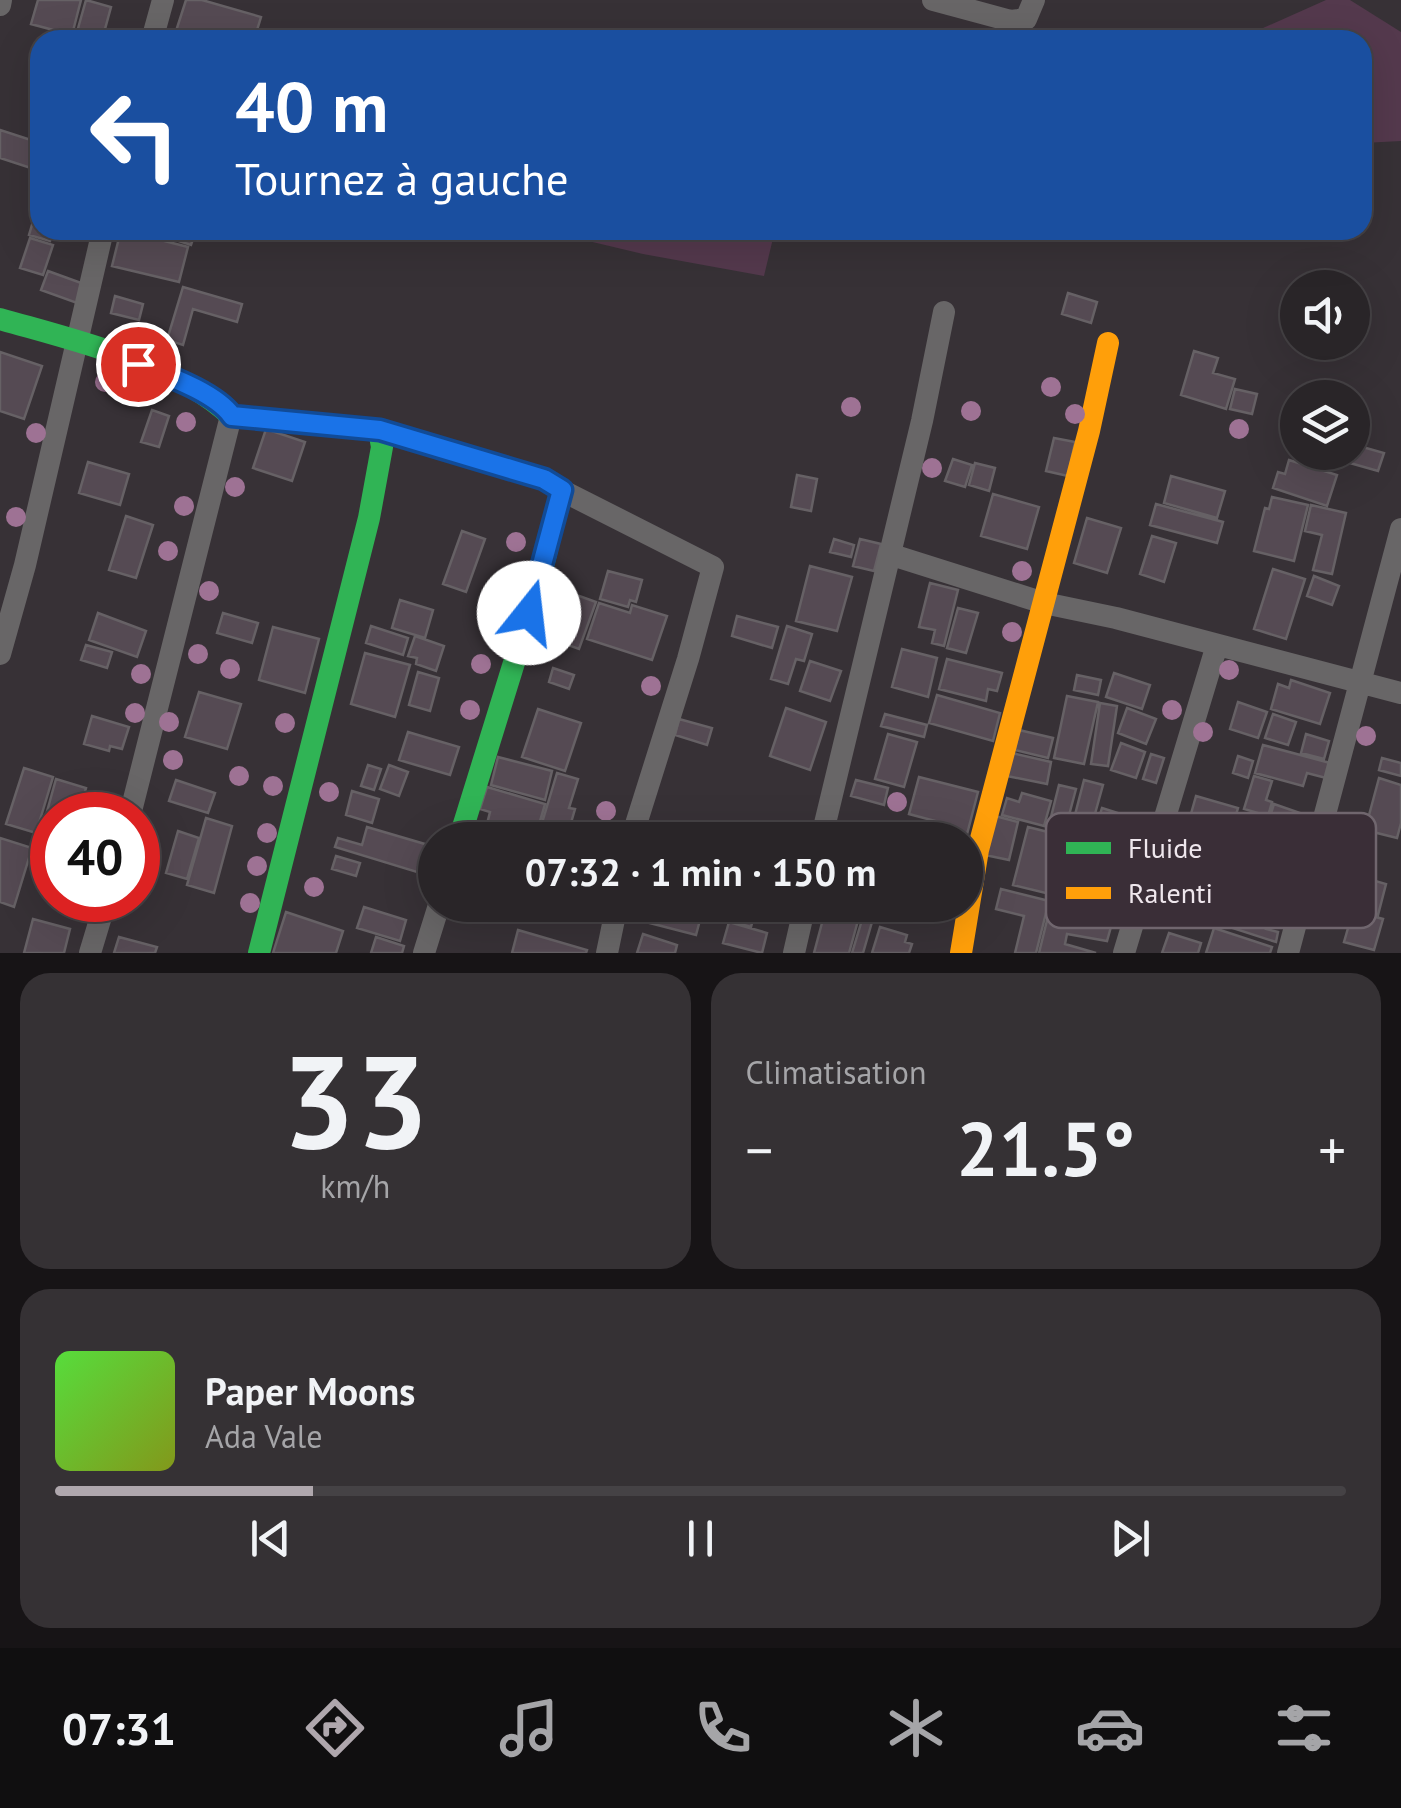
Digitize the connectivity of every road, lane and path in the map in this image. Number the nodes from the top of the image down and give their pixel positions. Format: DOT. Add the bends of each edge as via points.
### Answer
graph roads {
  1 [pos="163,0"];
  2 [pos="933,0"];
  3 [pos="1034,0"];
  4 [pos="155,30"];
  5 [pos="102,240"];
  6 [pos="944,312"];
  7 [pos="0,318"];
  8 [pos="78,342"];
  9 [pos="1108,343"];
  10 [pos="232,416"];
  11 [pos="380,430"];
  12 [pos="562,490"];
  13 [pos="1401,529"];
  14 [pos="889,554"];
  15 [pos="1044,602"];
  16 [pos="1217,645"];
  17 [pos="0,654"];
  18 [pos="1362,684"];
  19 [pos="1401,693"];
  20 [pos="136,792"];
  21 [pos="1166,813"];
  22 [pos="1327,813"];
  23 [pos="465,822"];
  24 [pos="638,822"];
  25 [pos="825,822"];
  26 [pos="99,922"];
  27 [pos="434,922"];
  28 [pos="613,922"];
  29 [pos="801,922"];
  30 [pos="1132,928"];
  31 [pos="1295,928"];
  32 [pos="90,953"];
  33 [pos="259,953"];
  34 [pos="424,953"];
  35 [pos="607,953"];
  36 [pos="794,953"];
  37 [pos="961,953"];
  38 [pos="1124,953"];
  39 [pos="1288,953"];
  1 -- 4 [label="street"];
  2 -- 3 [label="street" via="1011,20 1026,20"];
  5 -- 8 [label="street"];
  6 -- 14 [label="street"];
  7 -- 8 [label="street"];
  8 -- 10 [label="street" via="168,376"];
  8 -- 17 [label="street"];
  9 -- 15 [label="street"];
  10 -- 11 [label="street"];
  10 -- 20 [label="street"];
  11 -- 12 [label="street"];
  11 -- 33 [label="street" via="370,518"];
  12 -- 23 [label="street"];
  12 -- 24 [label="street" via="713,566"];
  13 -- 18 [label="street"];
  14 -- 15 [label="street"];
  14 -- 25 [label="street"];
  15 -- 16 [label="street"];
  15 -- 37 [label="street" via="978,850"];
  16 -- 18 [label="street"];
  16 -- 21 [label="street"];
  18 -- 19 [label="street"];
  18 -- 22 [label="street"];
  26 -- 32 [label="street"];
  27 -- 34 [label="street"];
  28 -- 35 [label="street"];
  29 -- 36 [label="street"];
  30 -- 38 [label="street"];
  31 -- 39 [label="street"];
}
